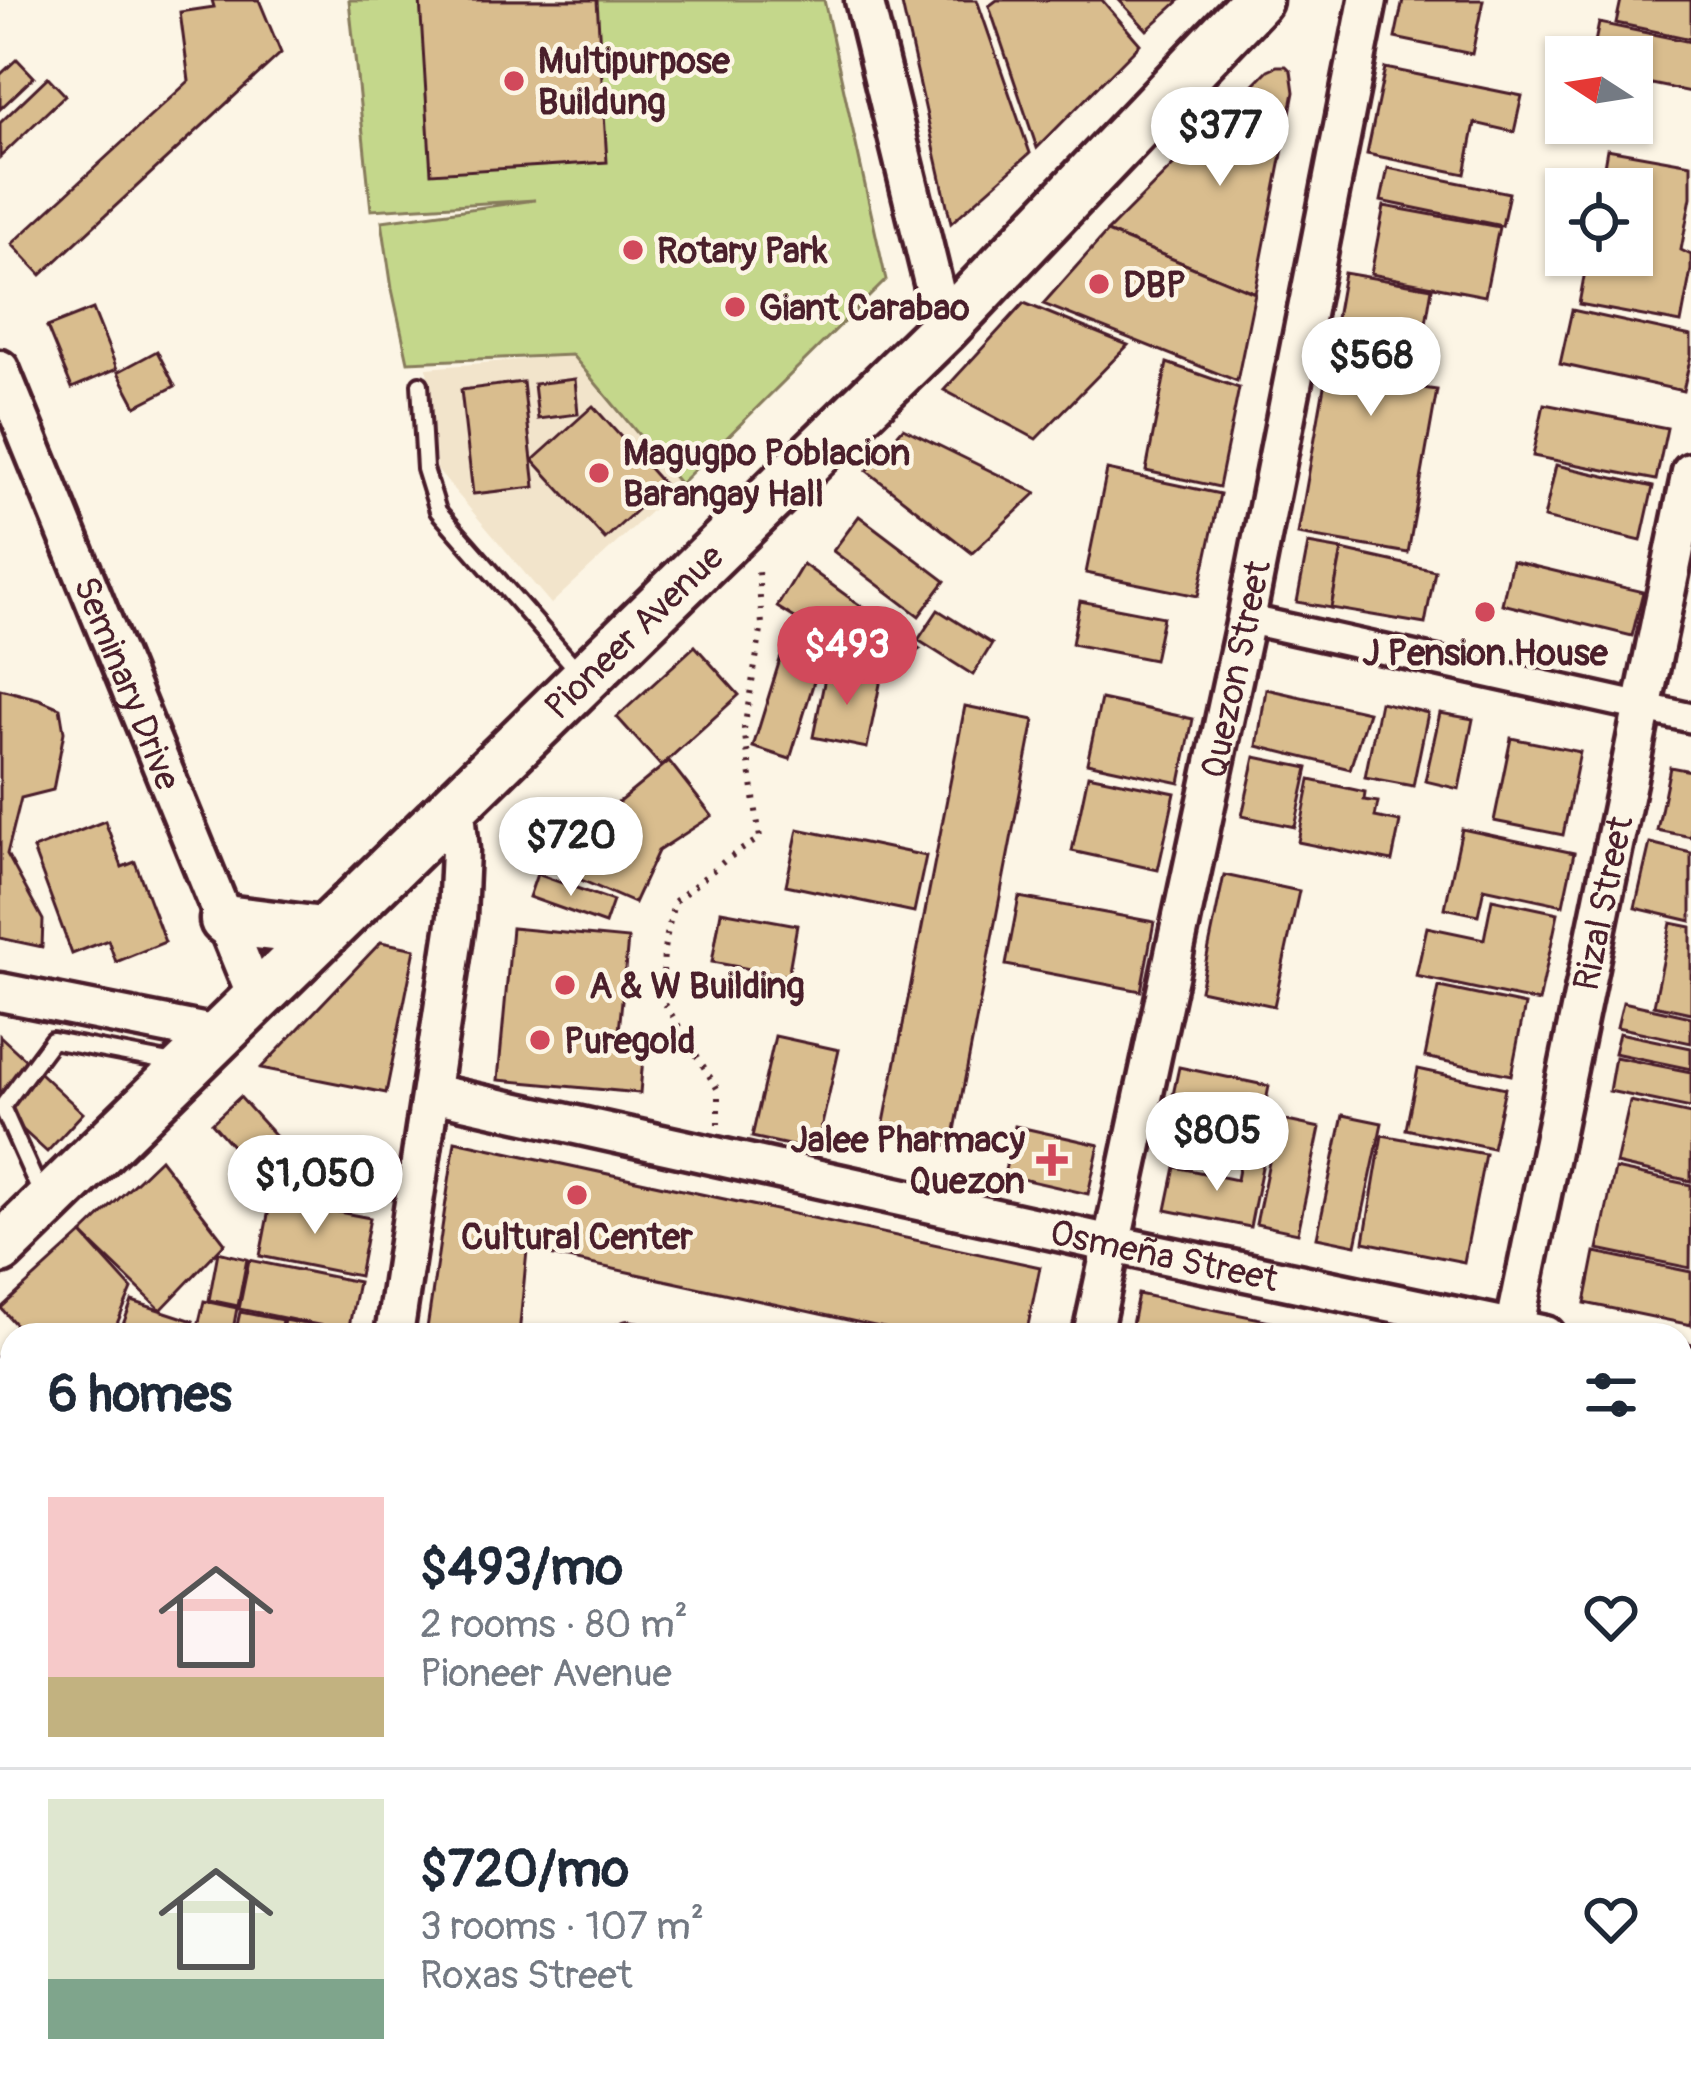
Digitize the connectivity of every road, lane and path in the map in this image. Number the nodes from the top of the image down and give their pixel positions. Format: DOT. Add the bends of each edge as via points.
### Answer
graph roads {
  1 [pos="864,0"];
  2 [pos="1257,0"];
  3 [pos="1368,0"];
  4 [pos="944,328"];
  5 [pos="0,369"];
  6 [pos="420,384"];
  7 [pos="1691,472"];
  8 [pos="754,514"];
  9 [pos="1246,619"];
  10 [pos="584,678"];
  11 [pos="1642,707"];
  12 [pos="1691,718"];
  13 [pos="455,803"];
  14 [pos="225,920"];
  15 [pos="322,932"];
  16 [pos="0,992"];
  17 [pos="256,997"];
  18 [pos="59,1004"];
  19 [pos="52,1040"];
  20 [pos="201,1050"];
  21 [pos="432,1093"];
  22 [pos="718,1157"];
  23 [pos="46,1204"];
  24 [pos="1112,1244"];
  25 [pos="0,1249"];
  26 [pos="396,1323"];
  27 [pos="1095,1323"];
  28 [pos="1478,1323"];
  29 [pos="1526,1323"];
  1 -- 4 [label="street"];
  2 -- 4 [label="highway, Pioneer Avenue"];
  3 -- 9 [label="street, Quezon Street"];
  4 -- 8 [label="highway, Pioneer Avenue"];
  5 -- 14 [label="street, Seminary Drive"];
  6 -- 10 [label="lane" via="425,469 438,511"];
  7 -- 11 [label="street, Rizal Street"];
  8 -- 10 [label="highway, Pioneer Avenue"];
  8 -- 22 [label="path" via="761,625 744,729 760,838 674,902 664,949 662,999 718,1090"];
  9 -- 11 [label="street"];
  9 -- 24 [label="street, Quezon Street"];
  10 -- 13 [label="highway, Pioneer Avenue"];
  11 -- 12 [label="street"];
  11 -- 29 [label="street, Rizal Street"];
  13 -- 15 [label="highway, Pioneer Avenue"];
  13 -- 21 [label="street" via="458,899"];
  14 -- 15 [label="highway"];
  14 -- 17 [label="street, Seminary Drive"];
  15 -- 17 [label="highway, Pioneer Avenue"];
  16 -- 18 [label="street"];
  17 -- 20 [label="highway, Pioneer Avenue"];
  18 -- 19 [label="lane"];
  18 -- 20 [label="street"];
  19 -- 20 [label="lane"];
  19 -- 23 [label="lane" via="2,1107"];
  20 -- 23 [label="highway, Pioneer Avenue"];
  21 -- 22 [label="street, Osmeña Street"];
  21 -- 26 [label="street"];
  22 -- 24 [label="street, Osmeña Street"];
  23 -- 25 [label="highway, Pioneer Avenue"];
  24 -- 27 [label="street, Quezon Street"];
  24 -- 28 [label="street, Osmeña Street"];
}
